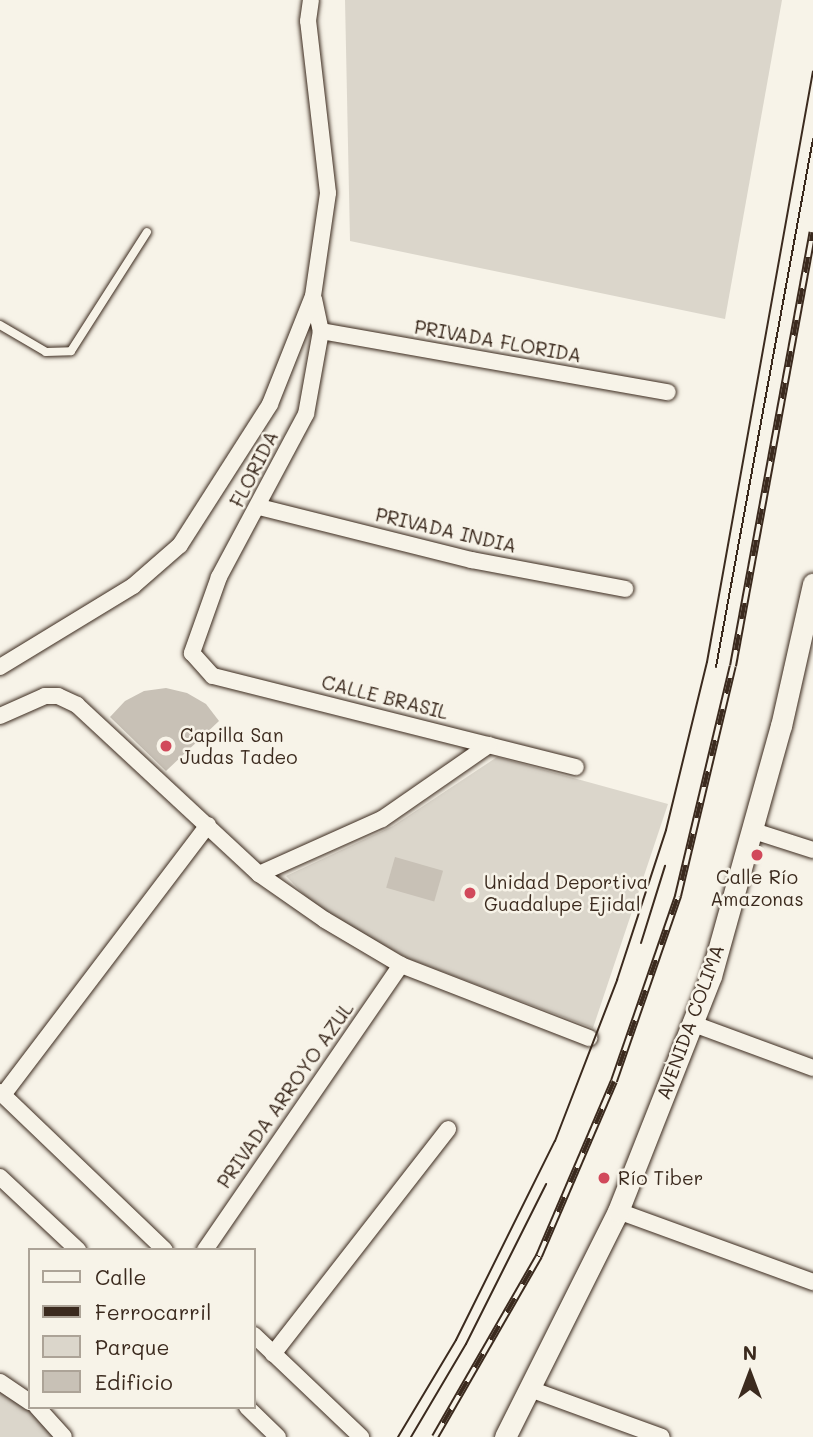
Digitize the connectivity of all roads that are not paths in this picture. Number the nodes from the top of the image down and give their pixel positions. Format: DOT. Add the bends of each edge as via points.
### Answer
graph roads {
  1 [pos="311,0"];
  2 [pos="146,232"];
  3 [pos="313,296"];
  4 [pos="0,325"];
  5 [pos="321,331"];
  6 [pos="668,392"];
  7 [pos="259,507"];
  8 [pos="625,589"];
  9 [pos="812,592"];
  10 [pos="192,653"];
  11 [pos="0,667"];
  12 [pos="0,716"];
  13 [pos="489,745"];
  14 [pos="576,767"];
  15 [pos="208,825"];
  16 [pos="751,830"];
  17 [pos="813,850"];
  18 [pos="259,874"];
  19 [pos="401,965"];
  20 [pos="691,1023"];
  21 [pos="589,1038"];
  22 [pos="813,1068"];
  23 [pos="2,1094"];
  24 [pos="448,1129"];
  25 [pos="0,1177"];
  26 [pos="618,1211"];
  27 [pos="76,1248"];
  28 [pos="163,1248"];
  29 [pos="206,1248"];
  30 [pos="813,1282"];
  31 [pos="256,1337"];
  32 [pos="274,1354"];
  33 [pos="0,1382"];
  34 [pos="530,1389"];
  35 [pos="28,1401"];
  36 [pos="39,1409"];
  37 [pos="249,1409"];
  38 [pos="64,1437"];
  39 [pos="278,1437"];
  40 [pos="360,1437"];
  41 [pos="505,1437"];
  42 [pos="662,1437"];
  1 -- 3 [label="street" via="308,20 328,193"];
  2 -- 4 [label="lane" via="71,351 46,352"];
  3 -- 5 [label="street, FLORIDA"];
  3 -- 11 [label="street" via="270,404 180,545 133,586"];
  5 -- 6 [label="street, PRIVADA FLORIDA"];
  5 -- 7 [label="street, FLORIDA" via="306,414"];
  7 -- 8 [label="street, PRIVADA INDIA" via="472,560"];
  7 -- 10 [label="street, FLORIDA" via="219,577"];
  9 -- 16 [label="street, AVENIDA COLIMA"];
  10 -- 13 [label="street, CALLE BRASIL" via="213,676"];
  12 -- 15 [label="street" via="45,696 58,696 76,705"];
  13 -- 14 [label="street, CALLE BRASIL"];
  13 -- 18 [label="street" via="383,819"];
  15 -- 18 [label="street"];
  15 -- 23 [label="street"];
  16 -- 17 [label="street"];
  16 -- 20 [label="street, AVENIDA COLIMA" via="711,976"];
  18 -- 19 [label="street"];
  19 -- 21 [label="street"];
  19 -- 29 [label="street, PRIVADA ARROYO AZUL"];
  20 -- 22 [label="street"];
  20 -- 26 [label="street, AVENIDA COLIMA"];
  23 -- 28 [label="street"];
  24 -- 32 [label="street"];
  25 -- 27 [label="street"];
  26 -- 30 [label="street"];
  26 -- 34 [label="street, AVENIDA COLIMA"];
  31 -- 32 [label="street"];
  32 -- 40 [label="street"];
  33 -- 35 [label="street"];
  34 -- 41 [label="street, AVENIDA COLIMA"];
  34 -- 42 [label="street"];
  36 -- 38 [label="street"];
  37 -- 39 [label="street"];
}
